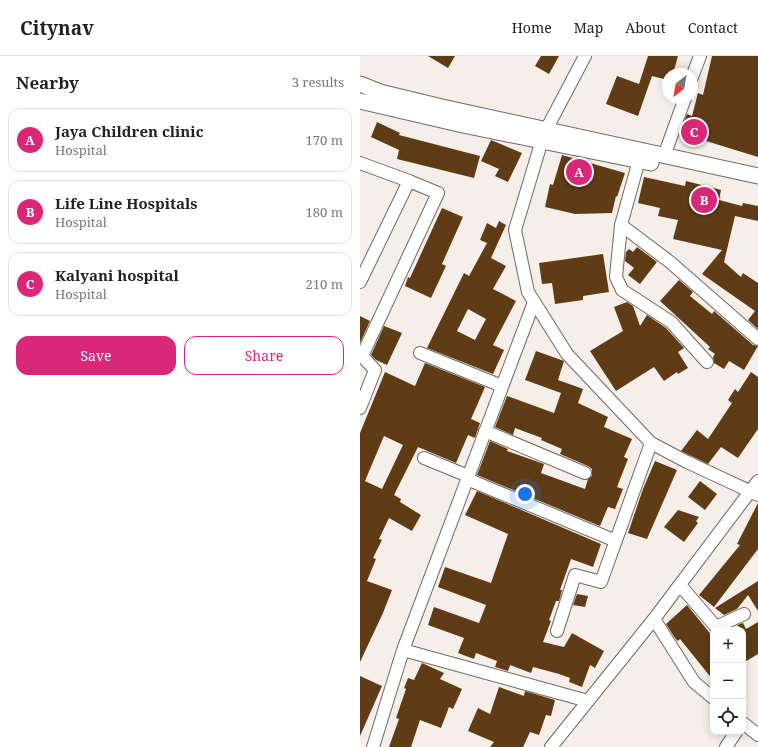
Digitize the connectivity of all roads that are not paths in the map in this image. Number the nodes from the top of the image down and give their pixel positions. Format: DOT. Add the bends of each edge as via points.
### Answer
graph roads {
  1 [pos="585,56"];
  2 [pos="700,56"];
  3 [pos="696,68"];
  4 [pos="360,84"];
  5 [pos="360,101"];
  6 [pos="683,104"];
  7 [pos="544,135"];
  8 [pos="641,156"];
  9 [pos="664,156"];
  10 [pos="360,163"];
  11 [pos="758,176"];
  12 [pos="409,181"];
  13 [pos="758,185"];
  14 [pos="621,225"];
  15 [pos="360,282"];
  16 [pos="534,302"];
  17 [pos="758,338"];
  18 [pos="420,352"];
  19 [pos="707,362"];
  20 [pos="360,363"];
  21 [pos="375,370"];
  22 [pos="502,386"];
  23 [pos="360,408"];
  24 [pos="485,431"];
  25 [pos="651,443"];
  26 [pos="424,458"];
  27 [pos="585,473"];
  28 [pos="467,477"];
  29 [pos="758,481"];
  30 [pos="754,494"];
  31 [pos="616,541"];
  32 [pos="680,585"];
  33 [pos="744,614"];
  34 [pos="654,619"];
  35 [pos="557,631"];
  36 [pos="403,650"];
  37 [pos="710,695"];
  38 [pos="588,701"];
  39 [pos="746,725"];
  40 [pos="734,735"];
  41 [pos="758,735"];
  42 [pos="373,747"];
  43 [pos="551,747"];
  44 [pos="726,747"];
  1 -- 7 [label="street"];
  2 -- 3 [label="street"];
  4 -- 7 [label="street"];
  5 -- 7 [label="street" via="463,125"];
  6 -- 9 [label="street"];
  7 -- 8 [label="street"];
  7 -- 16 [label="street" via="515,230 528,292"];
  8 -- 9 [label="street"];
  8 -- 13 [label="street"];
  8 -- 14 [label="street"];
  9 -- 11 [label="street"];
  10 -- 12 [label="street"];
  12 -- 15 [label="street"];
  12 -- 21 [label="street" via="438,193 362,356"];
  14 -- 17 [label="street" via="670,262"];
  14 -- 19 [label="street" via="616,277 622,290 671,322"];
  16 -- 22 [label="street"];
  16 -- 25 [label="street" via="567,354"];
  18 -- 22 [label="street"];
  20 -- 21 [label="street"];
  21 -- 23 [label="street"];
  22 -- 24 [label="street"];
  24 -- 27 [label="street"];
  24 -- 28 [label="street"];
  25 -- 30 [label="street"];
  25 -- 31 [label="street"];
  26 -- 28 [label="street"];
  28 -- 31 [label="street"];
  28 -- 36 [label="street"];
  29 -- 30 [label="street"];
  30 -- 32 [label="street"];
  31 -- 35 [label="street" via="601,582 575,575"];
  32 -- 33 [label="street" via="716,627"];
  32 -- 34 [label="street"];
  34 -- 37 [label="street" via="694,682"];
  34 -- 38 [label="street"];
  36 -- 38 [label="street"];
  36 -- 42 [label="street"];
  38 -- 43 [label="street"];
  39 -- 41 [label="street"];
  40 -- 44 [label="street"];
}
